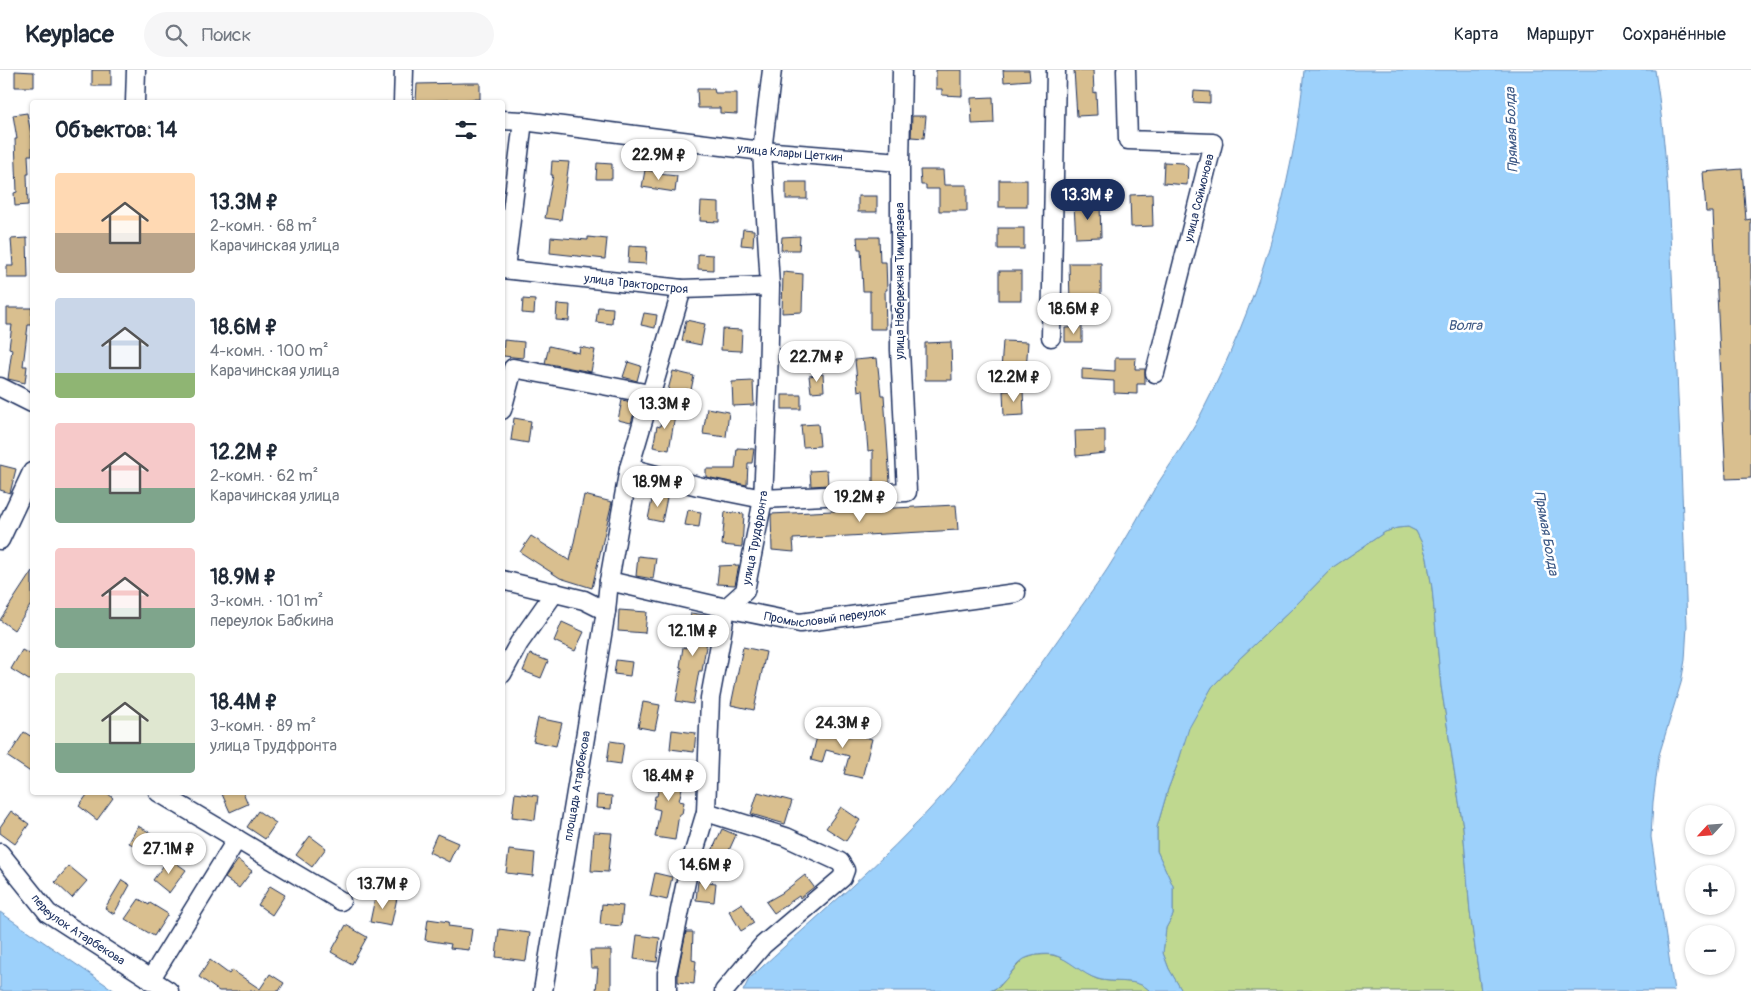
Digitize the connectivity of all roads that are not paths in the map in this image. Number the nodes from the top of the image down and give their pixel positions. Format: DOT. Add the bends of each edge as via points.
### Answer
graph roads {
  1 [pos="136,70"];
  2 [pos="404,70"];
  3 [pos="772,70"];
  4 [pos="902,70"];
  5 [pos="1056,70"];
  6 [pos="1126,70"];
  7 [pos="136,100"];
  8 [pos="403,100"];
  9 [pos="505,120"];
  10 [pos="524,121"];
  11 [pos="762,151"];
  12 [pos="900,162"];
  13 [pos="505,262"];
  14 [pos="505,269"];
  15 [pos="770,286"];
  16 [pos="682,289"];
  17 [pos="1051,337"];
  18 [pos="1156,373"];
  19 [pos="0,386"];
  20 [pos="650,394"];
  21 [pos="505,399"];
  22 [pos="30,402"];
  23 [pos="629,468"];
  24 [pos="30,476"];
  25 [pos="763,499"];
  26 [pos="0,540"];
  27 [pos="505,581"];
  28 [pos="609,581"];
  29 [pos="555,592"];
  30 [pos="1016,593"];
  31 [pos="726,608"];
  32 [pos="606,611"];
  33 [pos="505,669"];
  34 [pos="163,795"];
  35 [pos="706,812"];
  36 [pos="237,839"];
  37 [pos="0,854"];
  38 [pos="341,901"];
  39 [pos="150,980"];
  40 [pos="169,991"];
  41 [pos="543,991"];
  42 [pos="667,991"];
  43 [pos="724,991"];
  1 -- 7 [label="street"];
  2 -- 8 [label="street"];
  3 -- 11 [label="street, улица Трудфронта"];
  4 -- 12 [label="street, улица Набережная Тимирязева"];
  5 -- 17 [label="street"];
  6 -- 18 [label="street, улица Соймонова" via="1128,140 1213,143"];
  9 -- 10 [label="street, улица Клары Цеткин"];
  10 -- 11 [label="street, улица Клары Цеткин"];
  10 -- 13 [label="street"];
  11 -- 12 [label="street, улица Клары Цеткин"];
  11 -- 15 [label="street, улица Трудфронта"];
  12 -- 25 [label="street, улица Набережная Тимирязева" via="900,350 907,492"];
  14 -- 16 [label="street, улица Тракторстроя"];
  15 -- 16 [label="street, улица Тракторстроя"];
  15 -- 25 [label="street, улица Трудфронта"];
  16 -- 20 [label="street, площадь Атарбекова"];
  19 -- 22 [label="street"];
  20 -- 21 [label="street" via="513,368"];
  20 -- 23 [label="street, площадь Атарбекова"];
  23 -- 25 [label="street"];
  23 -- 28 [label="street, площадь Атарбекова"];
  24 -- 26 [label="street"];
  25 -- 31 [label="street, улица Трудфронта" via="745,591"];
  27 -- 29 [label="street"];
  28 -- 31 [label="street, Промысловый переулок"];
  28 -- 32 [label="street, площадь Атарбекова"];
  29 -- 32 [label="street" via="584,600"];
  29 -- 33 [label="street"];
  30 -- 31 [label="street, Промысловый переулок" via="800,623"];
  31 -- 35 [label="street" via="710,698"];
  32 -- 41 [label="street, площадь Атарбекова"];
  34 -- 36 [label="street"];
  35 -- 42 [label="street" via="688,872 667,974"];
  35 -- 43 [label="street" via="786,837 840,862 845,870 842,878 763,946"];
  36 -- 38 [label="street"];
  36 -- 39 [label="street"];
  37 -- 39 [label="street, переулок Атарбекова" via="48,913"];
  39 -- 40 [label="street, переулок Атарбекова"];
}
